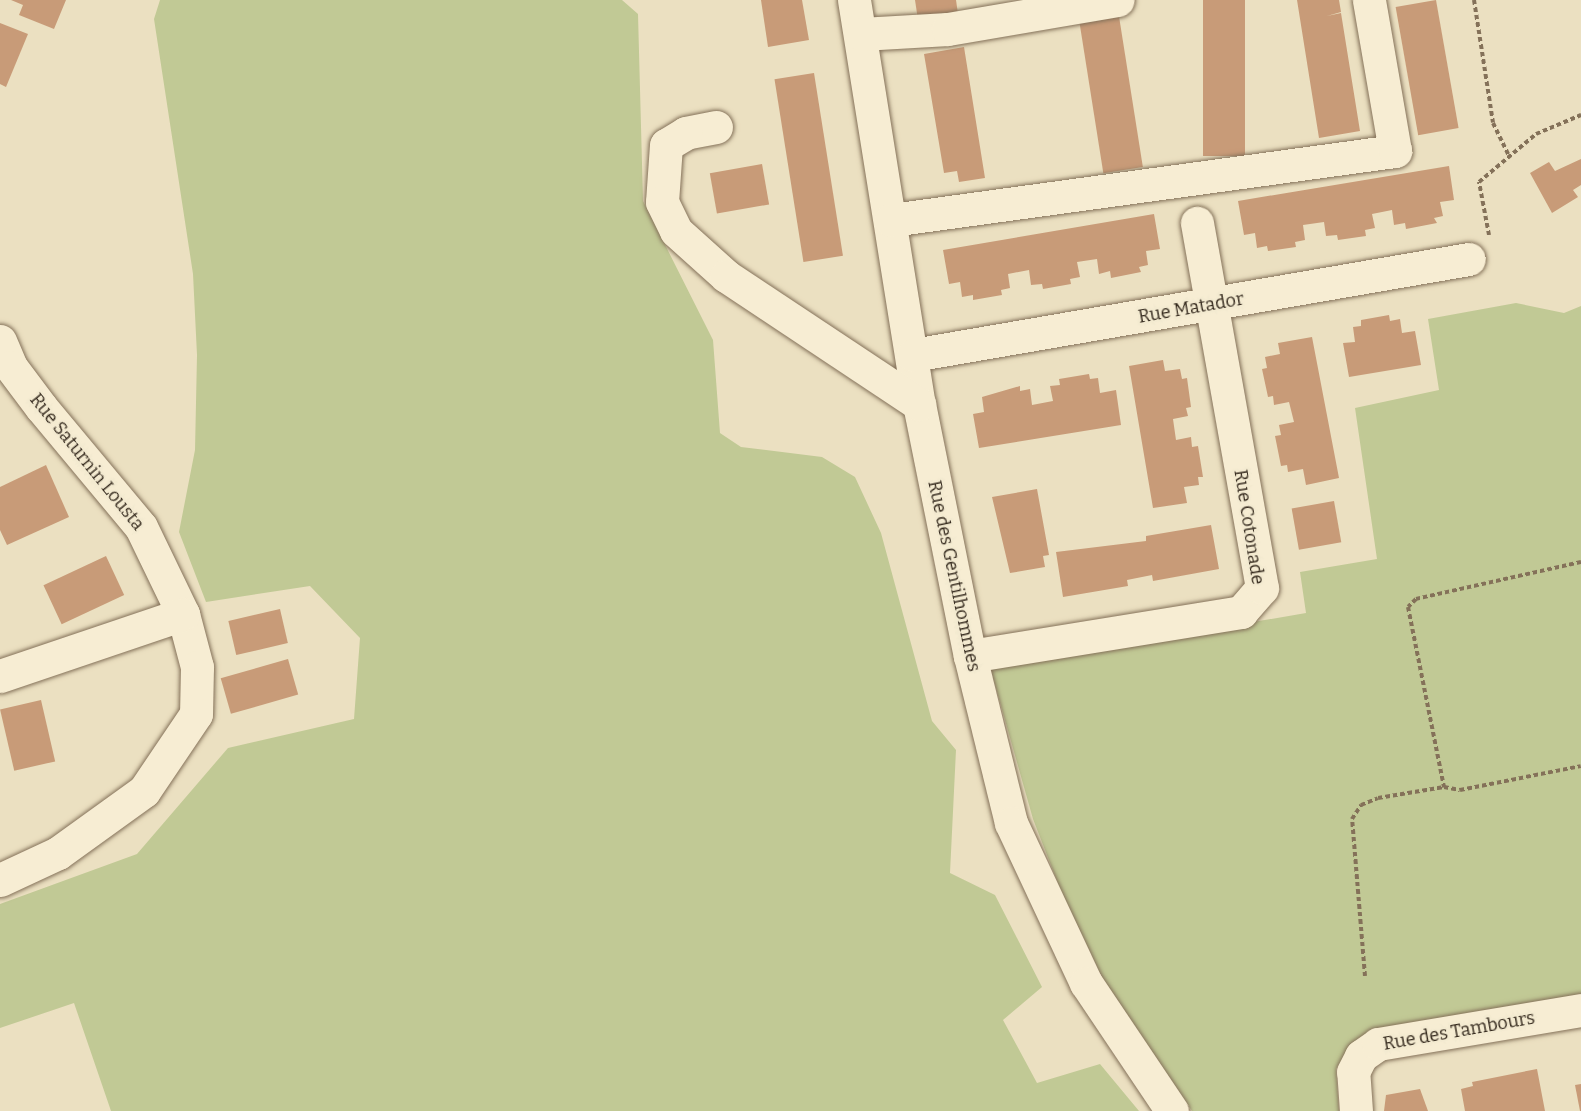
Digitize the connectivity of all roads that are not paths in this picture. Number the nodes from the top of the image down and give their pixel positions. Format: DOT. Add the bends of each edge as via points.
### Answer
graph roads {
  1 [pos="854,0"];
  2 [pos="1118,0"];
  3 [pos="1369,0"];
  4 [pos="861,34"];
  5 [pos="716,127"];
  6 [pos="891,220"];
  7 [pos="1197,223"];
  8 [pos="1469,259"];
  9 [pos="1210,306"];
  10 [pos="0,340"];
  11 [pos="913,355"];
  12 [pos="920,404"];
  13 [pos="183,614"];
  14 [pos="970,656"];
  15 [pos="0,675"];
  16 [pos="0,880"];
  17 [pos="1581,1010"];
  18 [pos="1172,1111"];
  19 [pos="1356,1111"];
  1 -- 4 [label="street, Rue des Gentilhommes"];
  2 -- 4 [label="street" via="948,29"];
  3 -- 6 [label="street" via="1395,152"];
  4 -- 6 [label="street, Rue des Gentilhommes"];
  5 -- 12 [label="street" via="686,133 666,145 662,202 676,231 726,276"];
  6 -- 11 [label="street, Rue des Gentilhommes"];
  7 -- 9 [label="street, Rue Cotonade"];
  8 -- 9 [label="street, Rue Matador"];
  9 -- 11 [label="street, Rue Matador"];
  9 -- 14 [label="street, Rue Cotonade" via="1262,588 1254,601 1241,612"];
  10 -- 13 [label="street, Rue Saturnin Lousta" via="11,367 40,407 141,526"];
  11 -- 12 [label="street, Rue des Gentilhommes"];
  12 -- 14 [label="street, Rue des Gentilhommes"];
  13 -- 15 [label="street"];
  13 -- 16 [label="street, Rue Saturnin Lousta" via="197,667 196,714 168,761 144,791 107,821 58,853"];
  14 -- 18 [label="street, Rue des Gentilhommes" via="1011,823 1086,983"];
  17 -- 19 [label="street, Rue des Tambours" via="1378,1044 1356,1064"];
}
